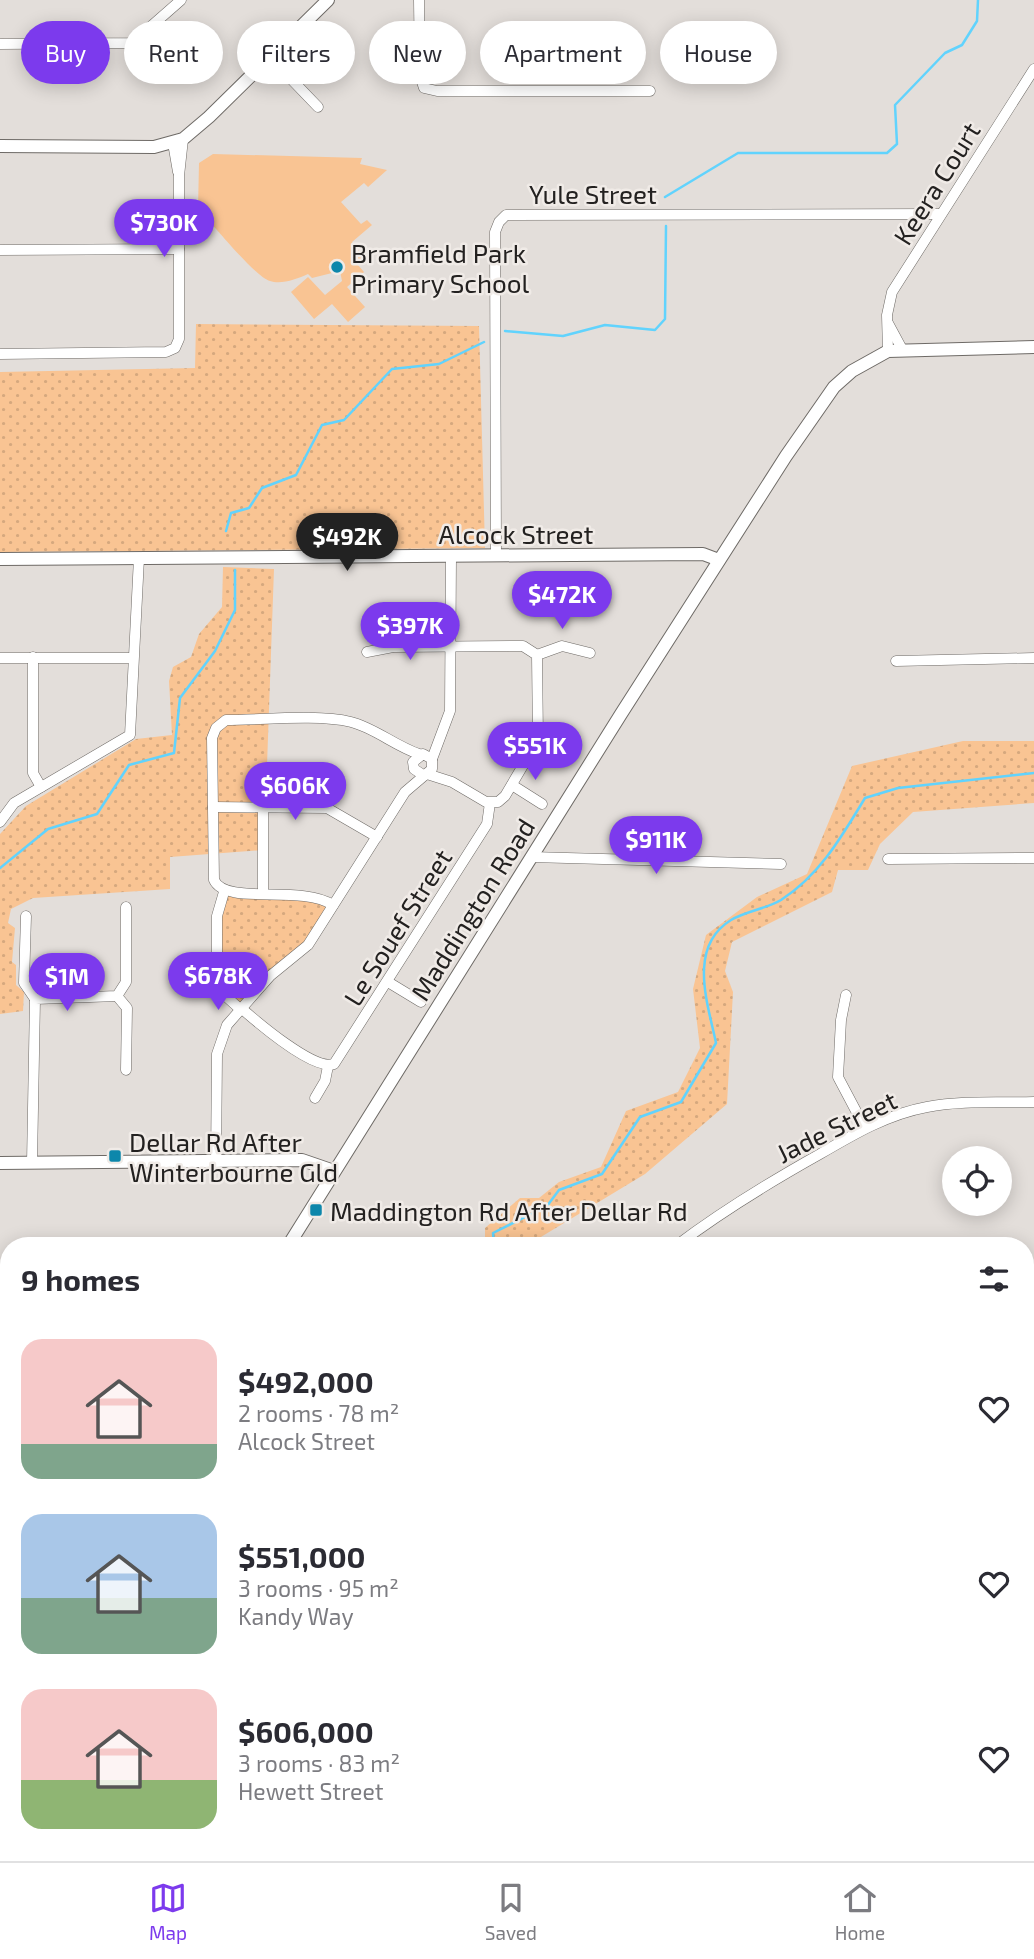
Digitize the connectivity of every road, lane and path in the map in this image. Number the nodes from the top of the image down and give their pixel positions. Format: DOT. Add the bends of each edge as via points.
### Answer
graph roads {
  1 [pos="181,0"];
  2 [pos="327,0"];
  3 [pos="419,0"];
  4 [pos="306,21"];
  5 [pos="0,44"];
  6 [pos="1034,69"];
  7 [pos="240,84"];
  8 [pos="296,84"];
  9 [pos="650,91"];
  10 [pos="318,107"];
  11 [pos="178,141"];
  12 [pos="0,146"];
  13 [pos="940,214"];
  14 [pos="179,249"];
  15 [pos="0,250"];
  16 [pos="1034,347"];
  17 [pos="895,350"];
  18 [pos="0,354"];
  19 [pos="451,556"];
  20 [pos="496,556"];
  21 [pos="139,558"];
  22 [pos="0,559"];
  23 [pos="716,564"];
  24 [pos="450,647"];
  25 [pos="366,652"];
  26 [pos="590,653"];
  27 [pos="537,655"];
  28 [pos="33,657"];
  29 [pos="0,658"];
  30 [pos="1034,658"];
  31 [pos="133,659"];
  32 [pos="896,662"];
  33 [pos="397,747"];
  34 [pos="427,757"];
  35 [pos="419,771"];
  36 [pos="452,782"];
  37 [pos="512,785"];
  38 [pos="41,787"];
  39 [pos="490,803"];
  40 [pos="542,804"];
  41 [pos="213,807"];
  42 [pos="263,807"];
  43 [pos="0,821"];
  44 [pos="377,837"];
  45 [pos="531,857"];
  46 [pos="1034,858"];
  47 [pos="888,859"];
  48 [pos="781,864"];
  49 [pos="224,892"];
  50 [pos="263,893"];
  51 [pos="333,905"];
  52 [pos="126,907"];
  53 [pos="26,916"];
  54 [pos="388,982"];
  55 [pos="846,995"];
  56 [pos="117,996"];
  57 [pos="35,999"];
  58 [pos="421,1002"];
  59 [pos="241,1008"];
  60 [pos="328,1066"];
  61 [pos="127,1070"];
  62 [pos="315,1098"];
  63 [pos="1034,1102"];
  64 [pos="865,1128"];
  65 [pos="0,1163"];
  66 [pos="32,1163"];
  67 [pos="216,1163"];
  68 [pos="331,1175"];
  69 [pos="293,1237"];
  70 [pos="688,1237"];
  1 -- 5 [label="street" via="132,43"];
  2 -- 4 [label="main road"];
  3 -- 9 [label="street" via="424,88 437,92"];
  6 -- 13 [label="street, Keera Court"];
  7 -- 11 [label="main road"];
  8 -- 10 [label="street"];
  11 -- 12 [label="main road" via="154,147"];
  11 -- 14 [label="street"];
  13 -- 17 [label="street, Keera Court" via="892,292 888,323"];
  13 -- 20 [label="street, Yule Street" via="506,215 495,232"];
  14 -- 15 [label="street"];
  14 -- 18 [label="street" via="176,348 166,352"];
  16 -- 17 [label="main road, Maddington Road"];
  17 -- 23 [label="main road, Maddington Road" via="852,371 834,387"];
  19 -- 20 [label="main road, Alcock Street"];
  19 -- 21 [label="main road, Alcock Street"];
  19 -- 24 [label="street"];
  20 -- 23 [label="main road, Alcock Street" via="704,554"];
  21 -- 22 [label="main road, Alcock Street"];
  21 -- 31 [label="street"];
  23 -- 45 [label="main road, Maddington Road"];
  24 -- 25 [label="street"];
  24 -- 27 [label="street" via="523,646"];
  24 -- 34 [label="street" via="450,711"];
  26 -- 27 [label="street" via="562,646"];
  27 -- 37 [label="street" via="538,740"];
  28 -- 29 [label="street"];
  28 -- 31 [label="street"];
  28 -- 38 [label="street" via="33,774"];
  30 -- 32 [label="street"];
  31 -- 38 [label="street" via="130,735"];
  33 -- 34 [label="street"];
  33 -- 35 [label="street"];
  33 -- 41 [label="street" via="363,726 340,720 226,720 212,738"];
  34 -- 35 [label="street"];
  34 -- 35 [label="street" via="432,769"];
  34 -- 36 [label="street"];
  35 -- 36 [label="street"];
  35 -- 44 [label="street"];
  36 -- 39 [label="street"];
  37 -- 39 [label="street" via="502,799"];
  37 -- 40 [label="street"];
  38 -- 43 [label="street" via="14,803"];
  39 -- 54 [label="street, Le Souef Street" via="487,824"];
  41 -- 42 [label="street"];
  41 -- 49 [label="street" via="214,880"];
  42 -- 44 [label="street" via="327,808"];
  42 -- 50 [label="street"];
  44 -- 51 [label="street"];
  45 -- 48 [label="street"];
  45 -- 68 [label="main road, Maddington Road"];
  46 -- 47 [label="street"];
  49 -- 50 [label="street"];
  49 -- 59 [label="street" via="217,916 217,984 220,992"];
  50 -- 51 [label="street" via="316,896"];
  51 -- 59 [label="street" via="307,945"];
  52 -- 56 [label="street" via="126,982"];
  53 -- 57 [label="street" via="24,984"];
  54 -- 58 [label="street"];
  54 -- 60 [label="street, Le Souef Street" via="339,1059"];
  55 -- 64 [label="street" via="838,1077"];
  56 -- 57 [label="street"];
  56 -- 61 [label="street" via="127,1008"];
  57 -- 66 [label="street"];
  59 -- 60 [label="street" via="272,1034"];
  59 -- 67 [label="street" via="227,1025 217,1054"];
  60 -- 62 [label="street, Le Souef Street"];
  63 -- 64 [label="street, Jade Street" via="927,1107"];
  64 -- 70 [label="street, Jade Street" via="728,1207"];
  65 -- 66 [label="main road"];
  66 -- 67 [label="main road"];
  67 -- 68 [label="main road" via="302,1160"];
  68 -- 69 [label="main road, Maddington Road"];
}
